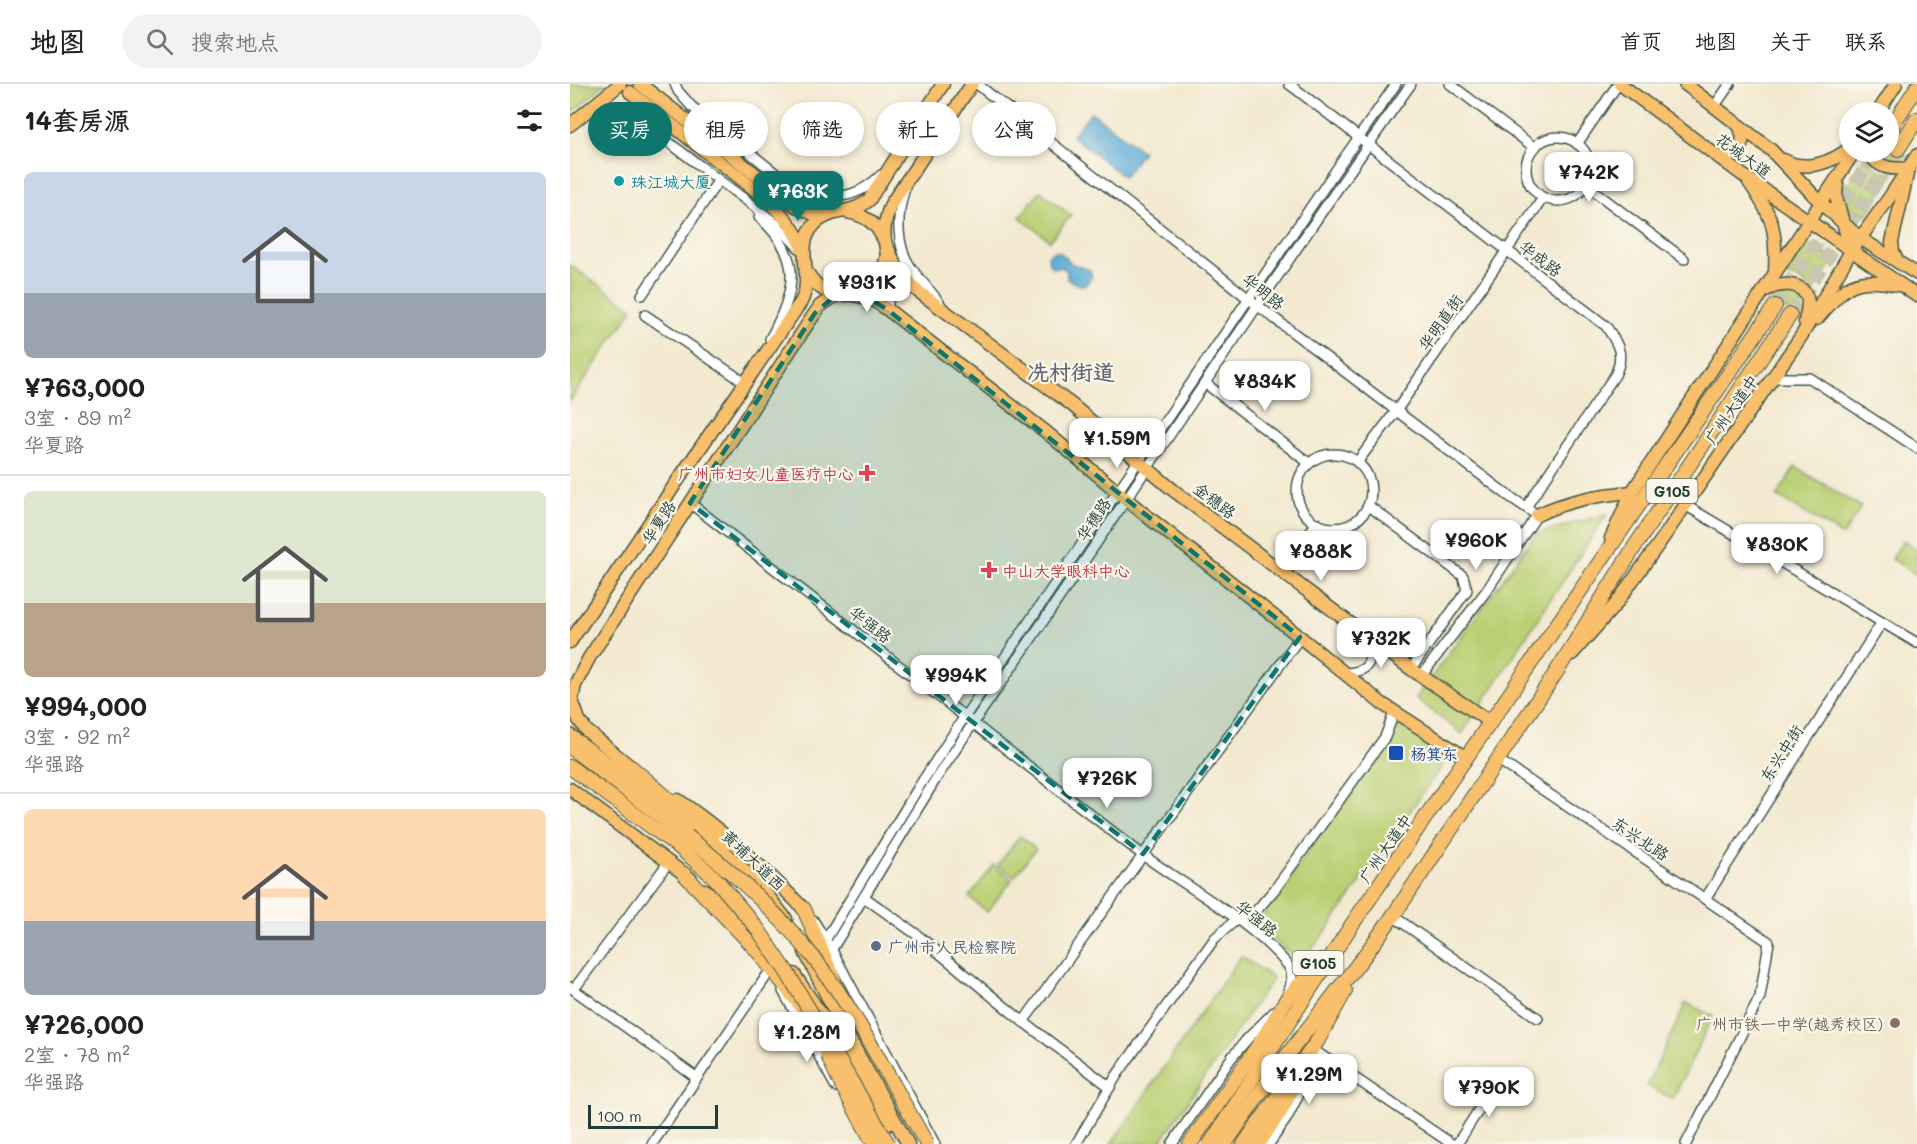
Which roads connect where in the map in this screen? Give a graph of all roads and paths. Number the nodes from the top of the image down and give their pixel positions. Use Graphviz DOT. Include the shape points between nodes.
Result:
graph roads {
  1 [pos="620,84"];
  2 [pos="675,84"];
  3 [pos="943,84"];
  4 [pos="972,84"];
  5 [pos="977,84"];
  6 [pos="1289,84"];
  7 [pos="1396,84"];
  8 [pos="1411,84"];
  9 [pos="1450,84"];
  10 [pos="1619,84"];
  11 [pos="1685,84"];
  12 [pos="1730,84"];
  13 [pos="1896,84"];
  14 [pos="1917,87"];
  15 [pos="635,88"];
  16 [pos="1884,102"];
  17 [pos="1714,107"];
  18 [pos="1899,115"];
  19 [pos="1917,119"];
  20 [pos="574,121"];
  21 [pos="1740,127"];
  22 [pos="1358,138"];
  23 [pos="1577,144"];
  24 [pos="1367,145"];
  25 [pos="1899,147"];
  26 [pos="1535,148"];
  27 [pos="1771,150"];
  28 [pos="1839,156"];
  29 [pos="1917,156"];
  30 [pos="1720,158"];
  31 [pos="1848,162"];
  32 [pos="1877,162"];
  33 [pos="891,165"];
  34 [pos="1909,168"];
  35 [pos="708,172"];
  36 [pos="777,174"];
  37 [pos="909,176"];
  38 [pos="1744,176"];
  39 [pos="1837,179"];
  40 [pos="718,181"];
  41 [pos="1586,185"];
  42 [pos="1543,198"];
  43 [pos="1821,203"];
  44 [pos="847,212"];
  45 [pos="828,215"];
  46 [pos="1860,238"];
  47 [pos="885,240"];
  48 [pos="1507,251"];
  49 [pos="1851,251"];
  50 [pos="803,253"];
  51 [pos="1684,259"];
  52 [pos="1898,262"];
  53 [pos="1840,269"];
  54 [pos="807,272"];
  55 [pos="1775,272"];
  56 [pos="1917,274"];
  57 [pos="1904,286"];
  58 [pos="919,292"];
  59 [pos="1762,292"];
  60 [pos="642,295"];
  61 [pos="836,295"];
  62 [pos="853,295"];
  63 [pos="1917,296"];
  64 [pos="1249,299"];
  65 [pos="1258,306"];
  66 [pos="1775,306"];
  67 [pos="888,310"];
  68 [pos="945,311"];
  69 [pos="645,315"];
  70 [pos="1791,315"];
  71 [pos="791,318"];
  72 [pos="805,328"];
  73 [pos="1802,335"];
  74 [pos="753,370"];
  75 [pos="1773,378"];
  76 [pos="744,382"];
  77 [pos="1205,383"];
  78 [pos="1396,411"];
  79 [pos="1917,448"];
  80 [pos="1358,461"];
  81 [pos="1309,463"];
  82 [pos="1142,465"];
  83 [pos="1632,492"];
  84 [pos="1121,495"];
  85 [pos="690,503"];
  86 [pos="1685,505"];
  87 [pos="1369,506"];
  88 [pos="1526,507"];
  89 [pos="1537,515"];
  90 [pos="1317,524"];
  91 [pos="1280,570"];
  92 [pos="1593,574"];
  93 [pos="1882,622"];
  94 [pos="1365,634"];
  95 [pos="1300,637"];
  96 [pos="570,642"];
  97 [pos="1917,643"];
  98 [pos="570,667"];
  99 [pos="583,667"];
  100 [pos="1557,670"];
  101 [pos="1416,672"];
  102 [pos="1345,673"];
  103 [pos="1394,713"];
  104 [pos="970,719"];
  105 [pos="570,721"];
  106 [pos="1490,722"];
  107 [pos="570,735"];
  108 [pos="570,747"];
  109 [pos="1465,757"];
  110 [pos="1497,759"];
  111 [pos="570,767"];
  112 [pos="631,767"];
  113 [pos="570,789"];
  114 [pos="570,796"];
  115 [pos="593,806"];
  116 [pos="683,842"];
  117 [pos="722,849"];
  118 [pos="1143,855"];
  119 [pos="668,863"];
  120 [pos="684,874"];
  121 [pos="864,897"];
  122 [pos="1705,899"];
  123 [pos="804,909"];
  124 [pos="1393,916"];
  125 [pos="1237,920"];
  126 [pos="1351,926"];
  127 [pos="826,939"];
  128 [pos="832,949"];
  129 [pos="1365,955"];
  130 [pos="772,968"];
  131 [pos="572,988"];
  132 [pos="1286,1000"];
  133 [pos="1538,1018"];
  134 [pos="813,1019"];
  135 [pos="1023,1022"];
  136 [pos="1312,1049"];
  137 [pos="697,1078"];
  138 [pos="1499,1078"];
  139 [pos="1110,1087"];
  140 [pos="890,1122"];
  141 [pos="652,1144"];
  142 [pos="868,1144"];
  143 [pos="874,1144"];
  144 [pos="881,1144"];
  145 [pos="888,1144"];
  146 [pos="898,1144"];
  147 [pos="908,1144"];
  148 [pos="920,1144"];
  149 [pos="927,1144"];
  150 [pos="935,1144"];
  151 [pos="1076,1144"];
  152 [pos="1172,1144"];
  153 [pos="1190,1144"];
  154 [pos="1210,1144"];
  155 [pos="1225,1144"];
  156 [pos="1244,1144"];
  157 [pos="1258,1144"];
  158 [pos="1269,1144"];
  159 [pos="1452,1144"];
  160 [pos="1457,1144"];
  161 [pos="1686,1144"];
  1 -- 20 [label="main road"];
  2 -- 36 [label="street" via="691,106"];
  3 -- 33 [label="main road"];
  4 -- 37 [label="main road"];
  5 -- 64 [label="street, 华明路"];
  6 -- 22 [label="street, 华成路"];
  7 -- 22 [label="street, 华穗路"];
  8 -- 24 [label="street, 华穗路"];
  9 -- 26 [label="street"];
  10 -- 23 [label="street"];
  10 -- 30 [label="main road, 花城大道"];
  11 -- 17 [label="main road, 花城大道"];
  12 -- 17 [label="street"];
  13 -- 16 [label="main road"];
  14 -- 18 [label="highway"];
  15 -- 45 [label="main road" via="789,202 811,213"];
  15 -- 50 [label="main road, 华夏路" via="771,204 792,227"];
  17 -- 21 [label="main road, 花城大道"];
  19 -- 25 [label="highway"];
  20 -- 35 [label="street" via="604,107 624,110"];
  21 -- 27 [label="main road, 花城大道"];
  21 -- 30 [label="main road" via="1740,150"];
  22 -- 24 [label="street, 华成路"];
  22 -- 64 [label="street, 华穗路"];
  23 -- 26 [label="street" via="1556,137"];
  23 -- 41 [label="street" via="1589,159 1591,169"];
  24 -- 48 [label="street, 华成路"];
  24 -- 65 [label="street, 华穗路"];
  26 -- 42 [label="street" via="1530,153 1527,174 1530,184"];
  27 -- 28 [label="main road" via="1793,164 1828,162"];
  27 -- 43 [label="main road, 花城大道"];
  29 -- 34 [label="main road, 广州大道中"];
  30 -- 38 [label="main road, 花城大道"];
  31 -- 39 [label="main road, 广州大道中"];
  32 -- 34 [label="main road" via="1889,168"];
  33 -- 36 [label="street" via="860,191 837,197 819,195"];
  33 -- 44 [label="main road" via="868,200"];
  34 -- 46 [label="main road, 广州大道中"];
  34 -- 52 [label="main road" via="1892,242"];
  35 -- 40 [label="street"];
  35 -- 50 [label="street" via="776,224"];
  36 -- 45 [label="street"];
  37 -- 47 [label="main road" via="886,215"];
  37 -- 68 [label="street" via="900,205 898,232 908,263"];
  38 -- 49 [label="main road, 花城大道"];
  38 -- 55 [label="main road" via="1767,211 1774,230"];
  39 -- 43 [label="main road, 广州大道中"];
  39 -- 49 [label="main road" via="1836,197"];
  40 -- 60 [label="street"];
  40 -- 74 [label="street" via="774,232 790,264 790,288 784,311"];
  41 -- 42 [label="street" via="1566,200"];
  41 -- 51 [label="street"];
  42 -- 48 [label="street, 华明直街"];
  43 -- 46 [label="main road"];
  43 -- 53 [label="main road" via="1841,249"];
  43 -- 55 [label="main road, 广州大道中"];
  44 -- 45 [label="main road"];
  44 -- 47 [label="main road" via="872,221"];
  45 -- 50 [label="main road" via="813,225"];
  46 -- 49 [label="main road, 广州大道中"];
  46 -- 52 [label="main road"];
  47 -- 58 [label="main road, 金穗路" via="902,275"];
  47 -- 62 [label="main road" via="886,259 881,273 873,284"];
  48 -- 78 [label="street, 华明直街"];
  48 -- 88 [label="street, 华成路" via="1606,326 1620,352 1615,375"];
  49 -- 53 [label="main road, 广州大道中"];
  49 -- 57 [label="main road, 花城大道"];
  50 -- 54 [label="main road, 华夏路"];
  52 -- 56 [label="main road"];
  53 -- 73 [label="main road, 广州大道中"];
  54 -- 61 [label="main road" via="818,286"];
  54 -- 71 [label="main road, 华夏路" via="804,296"];
  55 -- 59 [label="main road, 广州大道中"];
  57 -- 63 [label="main road, 花城大道"];
  57 -- 73 [label="main road" via="1872,281 1851,284"];
  58 -- 67 [label="street" via="895,290 888,300"];
  58 -- 68 [label="main road, 金穗路"];
  59 -- 73 [label="main road" via="1786,283 1804,292 1808,304"];
  59 -- 83 [label="main road, 广州大道中"];
  61 -- 62 [label="main road"];
  61 -- 72 [label="main road, 华夏路" via="820,306"];
  62 -- 67 [label="main road" via="872,299"];
  64 -- 65 [label="street, 华明路"];
  64 -- 82 [label="street, 华穗路"];
  65 -- 77 [label="street, 华穗路"];
  65 -- 78 [label="street, 华明路"];
  66 -- 92 [label="highway, 广州大道中 / G105"];
  67 -- 84 [label="main road"];
  68 -- 82 [label="main road, 金穗路" via="1072,405"];
  69 -- 76 [label="street"];
  70 -- 100 [label="highway, 广州大道中 / G105" via="1635,546"];
  71 -- 72 [label="main road"];
  71 -- 74 [label="main road, 华夏路"];
  72 -- 85 [label="main road, 华夏路"];
  73 -- 75 [label="main road, 广州大道中"];
  74 -- 76 [label="main road, 华夏路"];
  75 -- 79 [label="street" via="1810,378"];
  75 -- 86 [label="main road, 广州大道中"];
  76 -- 96 [label="main road, 华夏路"];
  77 -- 81 [label="street"];
  77 -- 82 [label="street, 华穗路"];
  78 -- 80 [label="street, 华明直街"];
  78 -- 88 [label="street, 华明路"];
  80 -- 81 [label="street" via="1336,453 1324,454"];
  80 -- 87 [label="street" via="1371,483"];
  81 -- 90 [label="street" via="1299,478 1298,502"];
  82 -- 84 [label="street, 华穗路"];
  82 -- 91 [label="main road, 金穗路"];
  83 -- 89 [label="main road" via="1590,496"];
  83 -- 92 [label="main road, 广州大道中"];
  84 -- 95 [label="main road"];
  84 -- 104 [label="street, 华穗路"];
  85 -- 99 [label="main road, 华夏路"];
  85 -- 104 [label="street, 华强路"];
  86 -- 93 [label="street"];
  86 -- 100 [label="main road, 广州大道中" via="1616,604"];
  87 -- 90 [label="street" via="1350,525 1337,528"];
  87 -- 101 [label="street" via="1463,576 1467,585"];
  88 -- 89 [label="street, 华明路"];
  89 -- 101 [label="street" via="1487,590"];
  90 -- 91 [label="street"];
  91 -- 94 [label="main road, 金穗路"];
  92 -- 106 [label="highway, 广州大道中 / G105"];
  93 -- 97 [label="street"];
  93 -- 122 [label="street, 东兴中街"];
  94 -- 101 [label="main road, 金穗路"];
  94 -- 102 [label="street" via="1370,660 1362,671"];
  95 -- 102 [label="main road"];
  95 -- 118 [label="street"];
  98 -- 99 [label="main road"];
  99 -- 112 [label="main road, 华夏路" via="572,700 579,720"];
  100 -- 110 [label="highway, 广州大道中 / G105"];
  101 -- 106 [label="main road, 金穗路"];
  102 -- 103 [label="main road"];
  103 -- 109 [label="main road"];
  103 -- 125 [label="street" via="1385,737 1275,889 1256,911"];
  104 -- 118 [label="street, 华强路"];
  104 -- 121 [label="street, 华穗路"];
  104 -- 127 [label="street, 华穗路" via="920,785"];
  105 -- 112 [label="main road"];
  106 -- 109 [label="highway, 广州大道中 / G105"];
  107 -- 117 [label="main road, 黄埔大道西"];
  108 -- 116 [label="highway"];
  109 -- 126 [label="highway, 广州大道中 / G105"];
  110 -- 122 [label="street, 东兴北路"];
  110 -- 124 [label="highway, 广州大道中 / G105"];
  111 -- 116 [label="highway"];
  112 -- 117 [label="highway"];
  112 -- 123 [label="main road" via="739,845"];
  113 -- 115 [label="main road"];
  114 -- 115 [label="main road"];
  115 -- 119 [label="main road"];
  116 -- 134 [label="highway, bridge" via="746,914"];
  116 -- 149 [label="highway, bridge" via="732,872 812,956 855,1019"];
  117 -- 140 [label="main road, 黄埔大道西" via="784,916"];
  118 -- 125 [label="street, 华强路"];
  118 -- 135 [label="street"];
  119 -- 120 [label="main road"];
  119 -- 131 [label="street"];
  120 -- 130 [label="highway"];
  120 -- 140 [label="main road" via="745,920 787,964"];
  121 -- 128 [label="street, 华穗路"];
  121 -- 135 [label="street" via="929,944"];
  122 -- 161 [label="street, 东兴北路" via="1769,942 1760,997"];
  123 -- 127 [label="street"];
  123 -- 148 [label="highway" via="855,1025"];
  124 -- 129 [label="highway, 广州大道中 / G105"];
  124 -- 133 [label="street"];
  125 -- 132 [label="street, 华强路" via="1290,968 1293,977"];
  125 -- 139 [label="street" via="1215,938"];
  126 -- 132 [label="highway, G105"];
  126 -- 154 [label="highway, 广州大道中 / G105"];
  127 -- 128 [label="street"];
  128 -- 150 [label="street"];
  129 -- 136 [label="highway"];
  129 -- 155 [label="highway, 广州大道中 / G105" via="1282,1061"];
  130 -- 137 [label="street"];
  130 -- 142 [label="street"];
  130 -- 144 [label="highway" via="815,1028"];
  131 -- 137 [label="street"];
  132 -- 152 [label="street" via="1232,1057"];
  132 -- 153 [label="highway, G105"];
  134 -- 143 [label="highway, bridge" via="840,1082"];
  134 -- 145 [label="highway, bridge"];
  135 -- 139 [label="street"];
  136 -- 156 [label="highway"];
  136 -- 157 [label="highway" via="1281,1110"];
  136 -- 158 [label="street" via="1299,1094"];
  136 -- 159 [label="street"];
  137 -- 141 [label="street"];
  138 -- 160 [label="street"];
  139 -- 151 [label="street"];
  140 -- 146 [label="main road"];
  140 -- 147 [label="main road"];
}
